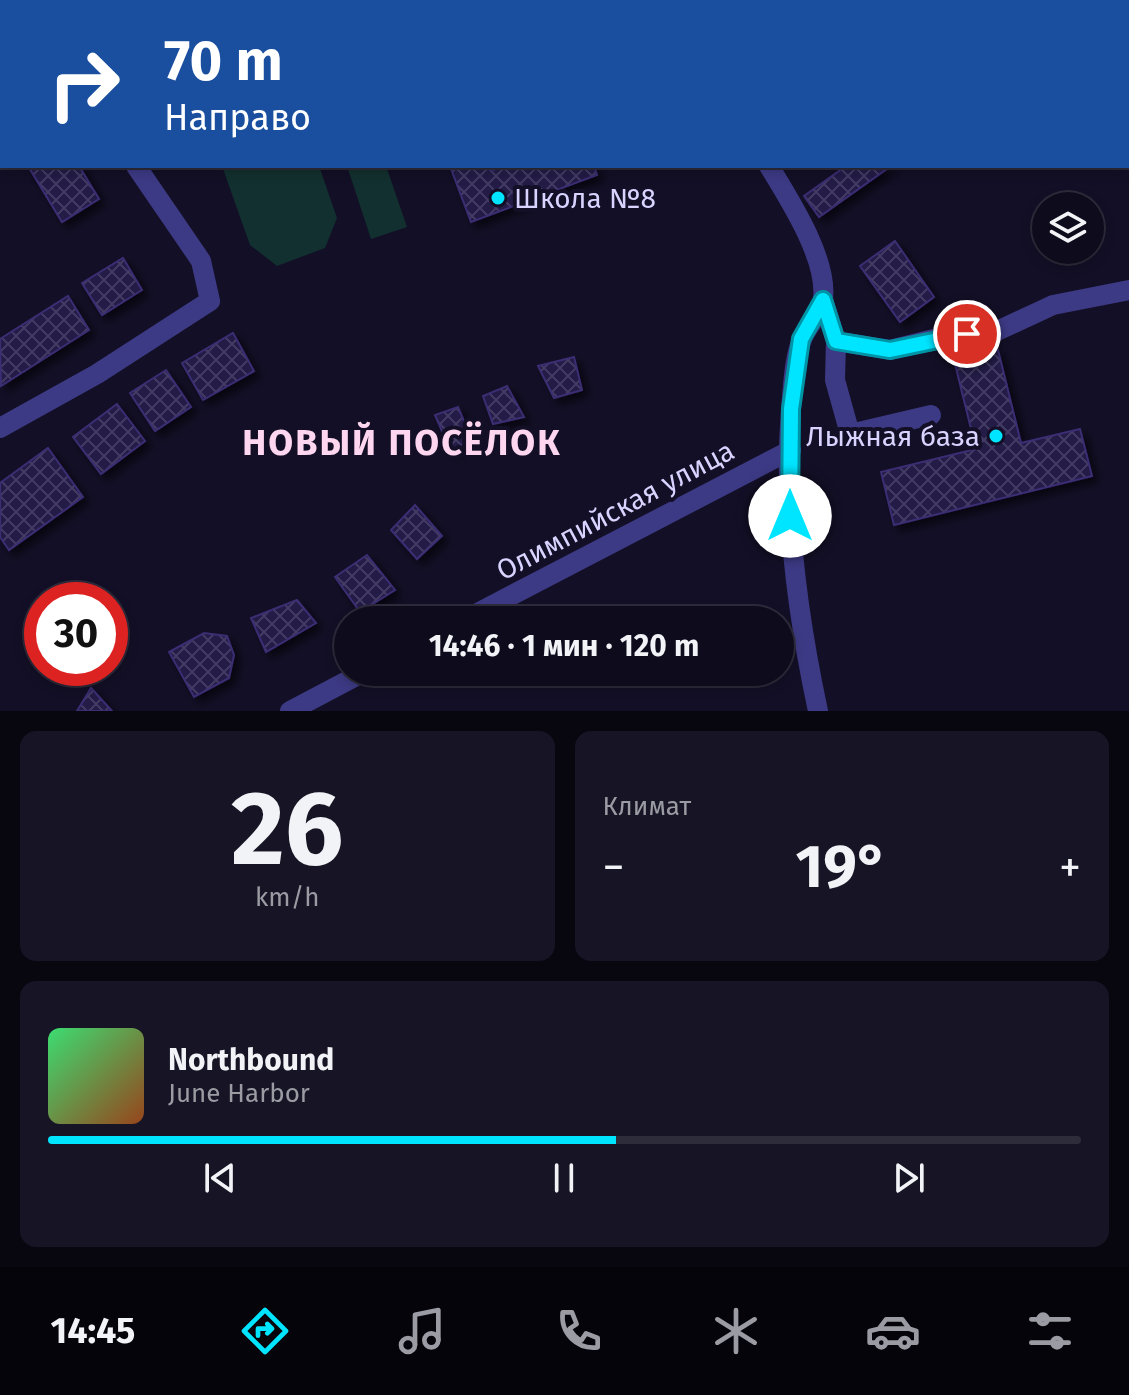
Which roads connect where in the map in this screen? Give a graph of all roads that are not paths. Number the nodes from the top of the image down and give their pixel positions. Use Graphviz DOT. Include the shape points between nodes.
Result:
graph roads {
  1 [pos="137,168"];
  2 [pos="770,168"];
  3 [pos="1129,290"];
  4 [pos="823,300"];
  5 [pos="836,341"];
  6 [pos="931,415"];
  7 [pos="0,428"];
  8 [pos="791,450"];
  9 [pos="491,606"];
  10 [pos="337,686"];
  11 [pos="290,711"];
  12 [pos="818,711"];
  1 -- 7 [label="street" via="201,261 210,301"];
  2 -- 4 [label="street" via="815,253"];
  3 -- 5 [label="street" via="1053,305 997,331 890,350"];
  4 -- 5 [label="street"];
  4 -- 8 [label="street" via="801,339"];
  5 -- 6 [label="street" via="835,380 850,434"];
  8 -- 9 [label="street, Олимпийская улица"];
  8 -- 12 [label="street" via="790,516 805,652"];
  10 -- 11 [label="street"];
}
